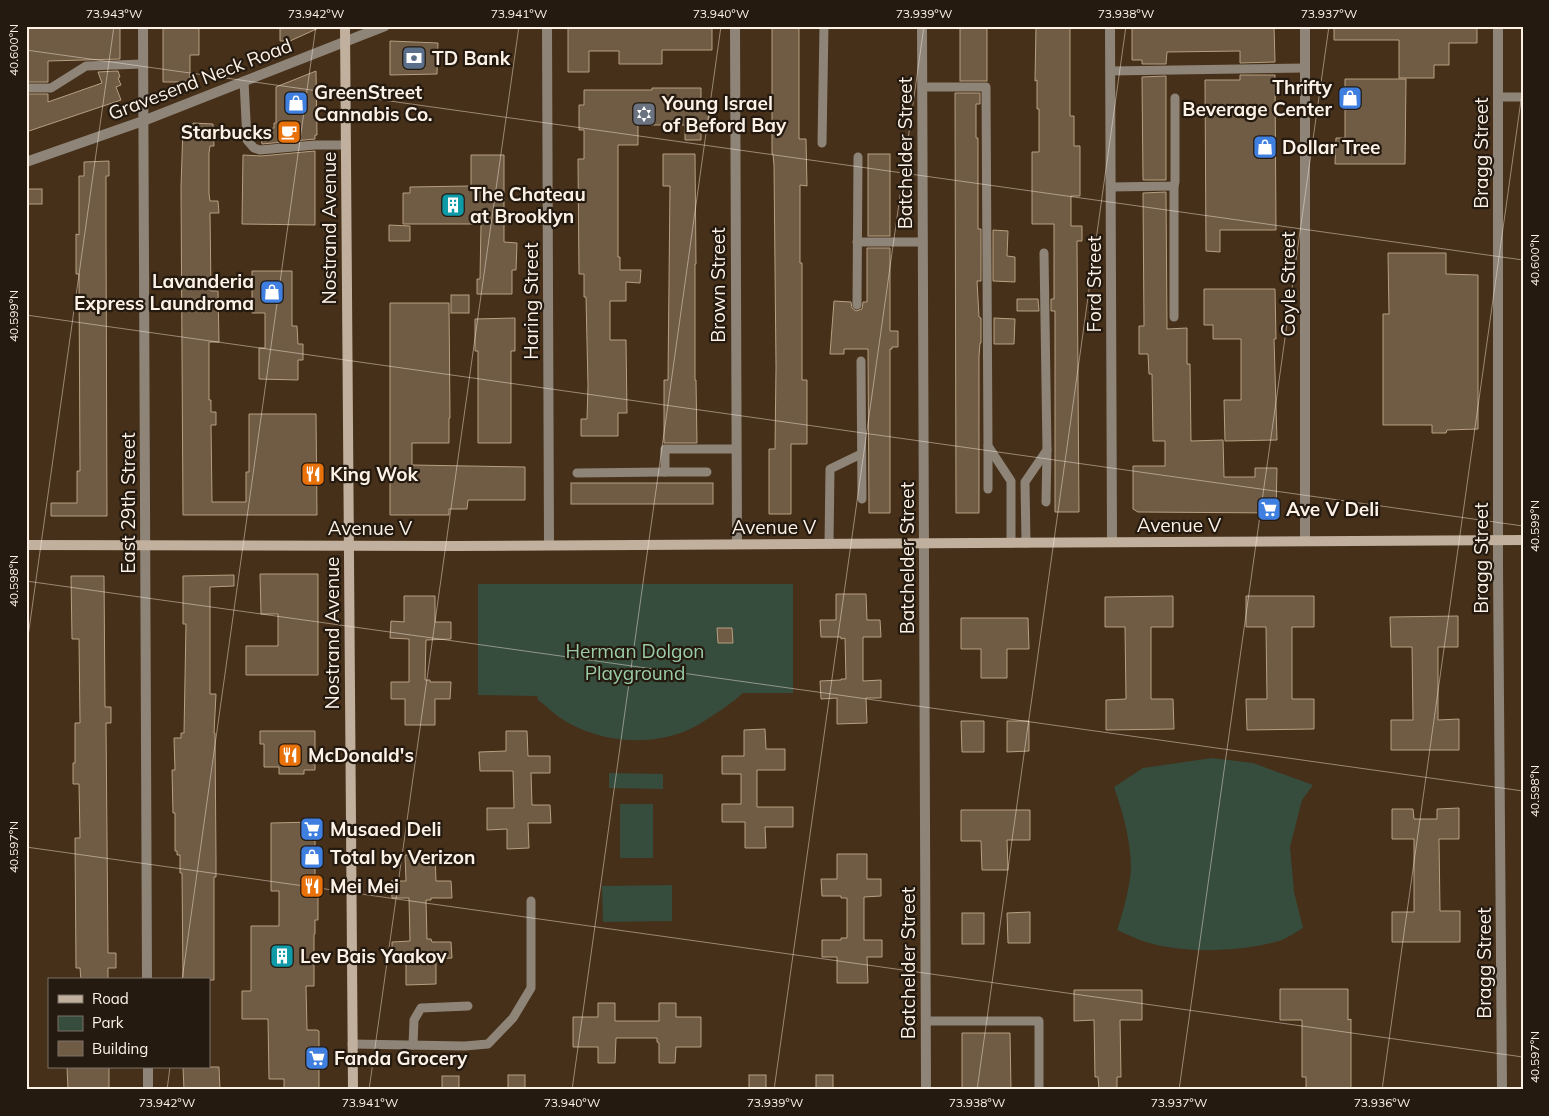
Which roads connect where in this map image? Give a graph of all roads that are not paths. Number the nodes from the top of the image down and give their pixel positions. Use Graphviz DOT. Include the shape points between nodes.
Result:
graph roads {
  1 [pos="143,26"];
  2 [pos="346,26"];
  3 [pos="385,26"];
  4 [pos="548,26"];
  5 [pos="735,26"];
  6 [pos="824,26"];
  7 [pos="922,26"];
  8 [pos="1110,26"];
  9 [pos="1305,26"];
  10 [pos="1498,26"];
  11 [pos="346,42"];
  12 [pos="143,64"];
  13 [pos="1305,68"];
  14 [pos="1110,71"];
  15 [pos="244,82"];
  16 [pos="922,87"];
  17 [pos="26,88"];
  18 [pos="1498,96"];
  19 [pos="1523,97"];
  20 [pos="1175,98"];
  21 [pos="144,121"];
  22 [pos="822,143"];
  23 [pos="346,145"];
  24 [pos="858,157"];
  25 [pos="26,162"];
  26 [pos="1174,186"];
  27 [pos="1111,187"];
  28 [pos="857,242"];
  29 [pos="923,242"];
  30 [pos="1044,254"];
  31 [pos="857,305"];
  32 [pos="1174,317"];
  33 [pos="861,361"];
  34 [pos="988,446"];
  35 [pos="736,449"];
  36 [pos="1046,450"];
  37 [pos="861,454"];
  38 [pos="665,472"];
  39 [pos="707,472"];
  40 [pos="577,473"];
  41 [pos="988,489"];
  42 [pos="862,499"];
  43 [pos="1046,502"];
  44 [pos="1498,540"];
  45 [pos="1523,540"];
  46 [pos="1305,541"];
  47 [pos="1112,542"];
  48 [pos="1012,543"];
  49 [pos="1026,543"];
  50 [pos="146,544"];
  51 [pos="737,544"];
  52 [pos="829,544"];
  53 [pos="924,544"];
  54 [pos="26,545"];
  55 [pos="549,545"];
  56 [pos="349,546"];
  57 [pos="531,901"];
  58 [pos="147,978"];
  59 [pos="468,1006"];
  60 [pos="926,1021"];
  61 [pos="352,1044"];
  62 [pos="413,1045"];
  63 [pos="148,1068"];
  64 [pos="148,1090"];
  65 [pos="353,1090"];
  66 [pos="926,1090"];
  67 [pos="1039,1090"];
  68 [pos="1502,1090"];
  1 -- 12 [label="street, East 29th Street"];
  2 -- 11 [label="main road, Nostrand Avenue"];
  3 -- 11 [label="street, Gravesend Neck Road"];
  4 -- 55 [label="street, Haring Street"];
  5 -- 35 [label="street, Brown Street"];
  6 -- 22 [label="lane"];
  7 -- 16 [label="street, Batchelder Street"];
  8 -- 14 [label="street, Ford Street"];
  9 -- 13 [label="street, Coyle Street"];
  10 -- 18 [label="street, Bragg Street"];
  11 -- 15 [label="street, Gravesend Neck Road"];
  11 -- 23 [label="main road, Nostrand Avenue"];
  12 -- 17 [label="lane" via="86,66 51,88"];
  12 -- 21 [label="street, East 29th Street"];
  13 -- 14 [label="lane"];
  13 -- 46 [label="street, Coyle Street"];
  14 -- 27 [label="street, Ford Street"];
  15 -- 21 [label="street, Gravesend Neck Road"];
  15 -- 23 [label="lane" via="247,140 254,148"];
  16 -- 29 [label="street, Batchelder Street"];
  16 -- 34 [label="lane" via="986,88"];
  18 -- 19 [label="lane"];
  18 -- 44 [label="street, Bragg Street"];
  20 -- 26 [label="lane"];
  21 -- 25 [label="street, Gravesend Neck Road"];
  21 -- 50 [label="street, East 29th Street"];
  23 -- 56 [label="main road, Nostrand Avenue"];
  24 -- 28 [label="lane"];
  26 -- 27 [label="lane"];
  26 -- 32 [label="lane"];
  27 -- 47 [label="street, Ford Street"];
  28 -- 29 [label="lane"];
  28 -- 31 [label="lane"];
  29 -- 53 [label="street, Batchelder Street"];
  30 -- 36 [label="lane"];
  33 -- 37 [label="lane"];
  34 -- 41 [label="lane"];
  34 -- 48 [label="lane" via="1011,481"];
  35 -- 38 [label="lane" via="665,449"];
  35 -- 51 [label="street, Brown Street"];
  36 -- 43 [label="lane"];
  36 -- 49 [label="lane" via="1025,482"];
  37 -- 42 [label="lane"];
  37 -- 52 [label="lane" via="830,469"];
  38 -- 39 [label="lane"];
  38 -- 40 [label="lane"];
  44 -- 45 [label="main road, Avenue V"];
  44 -- 46 [label="main road, Avenue V"];
  44 -- 68 [label="street, Bragg Street"];
  46 -- 47 [label="main road, Avenue V"];
  47 -- 49 [label="main road, Avenue V"];
  48 -- 49 [label="main road, Avenue V"];
  48 -- 53 [label="main road, Avenue V"];
  50 -- 54 [label="main road, Avenue V"];
  50 -- 56 [label="main road, Avenue V"];
  50 -- 58 [label="street, East 29th Street"];
  51 -- 52 [label="main road, Avenue V"];
  51 -- 55 [label="main road, Avenue V"];
  52 -- 53 [label="main road, Avenue V"];
  53 -- 60 [label="street, Batchelder Street"];
  55 -- 56 [label="main road, Avenue V"];
  56 -- 61 [label="main road, Nostrand Avenue"];
  57 -- 62 [label="lane" via="531,988 513,1018 488,1044"];
  59 -- 62 [label="lane" via="422,1008 414,1020"];
  60 -- 66 [label="street, Batchelder Street"];
  60 -- 67 [label="lane" via="1038,1021"];
  61 -- 62 [label="lane"];
  61 -- 65 [label="main road, Nostrand Avenue"];
  63 -- 64 [label="street"];
}
